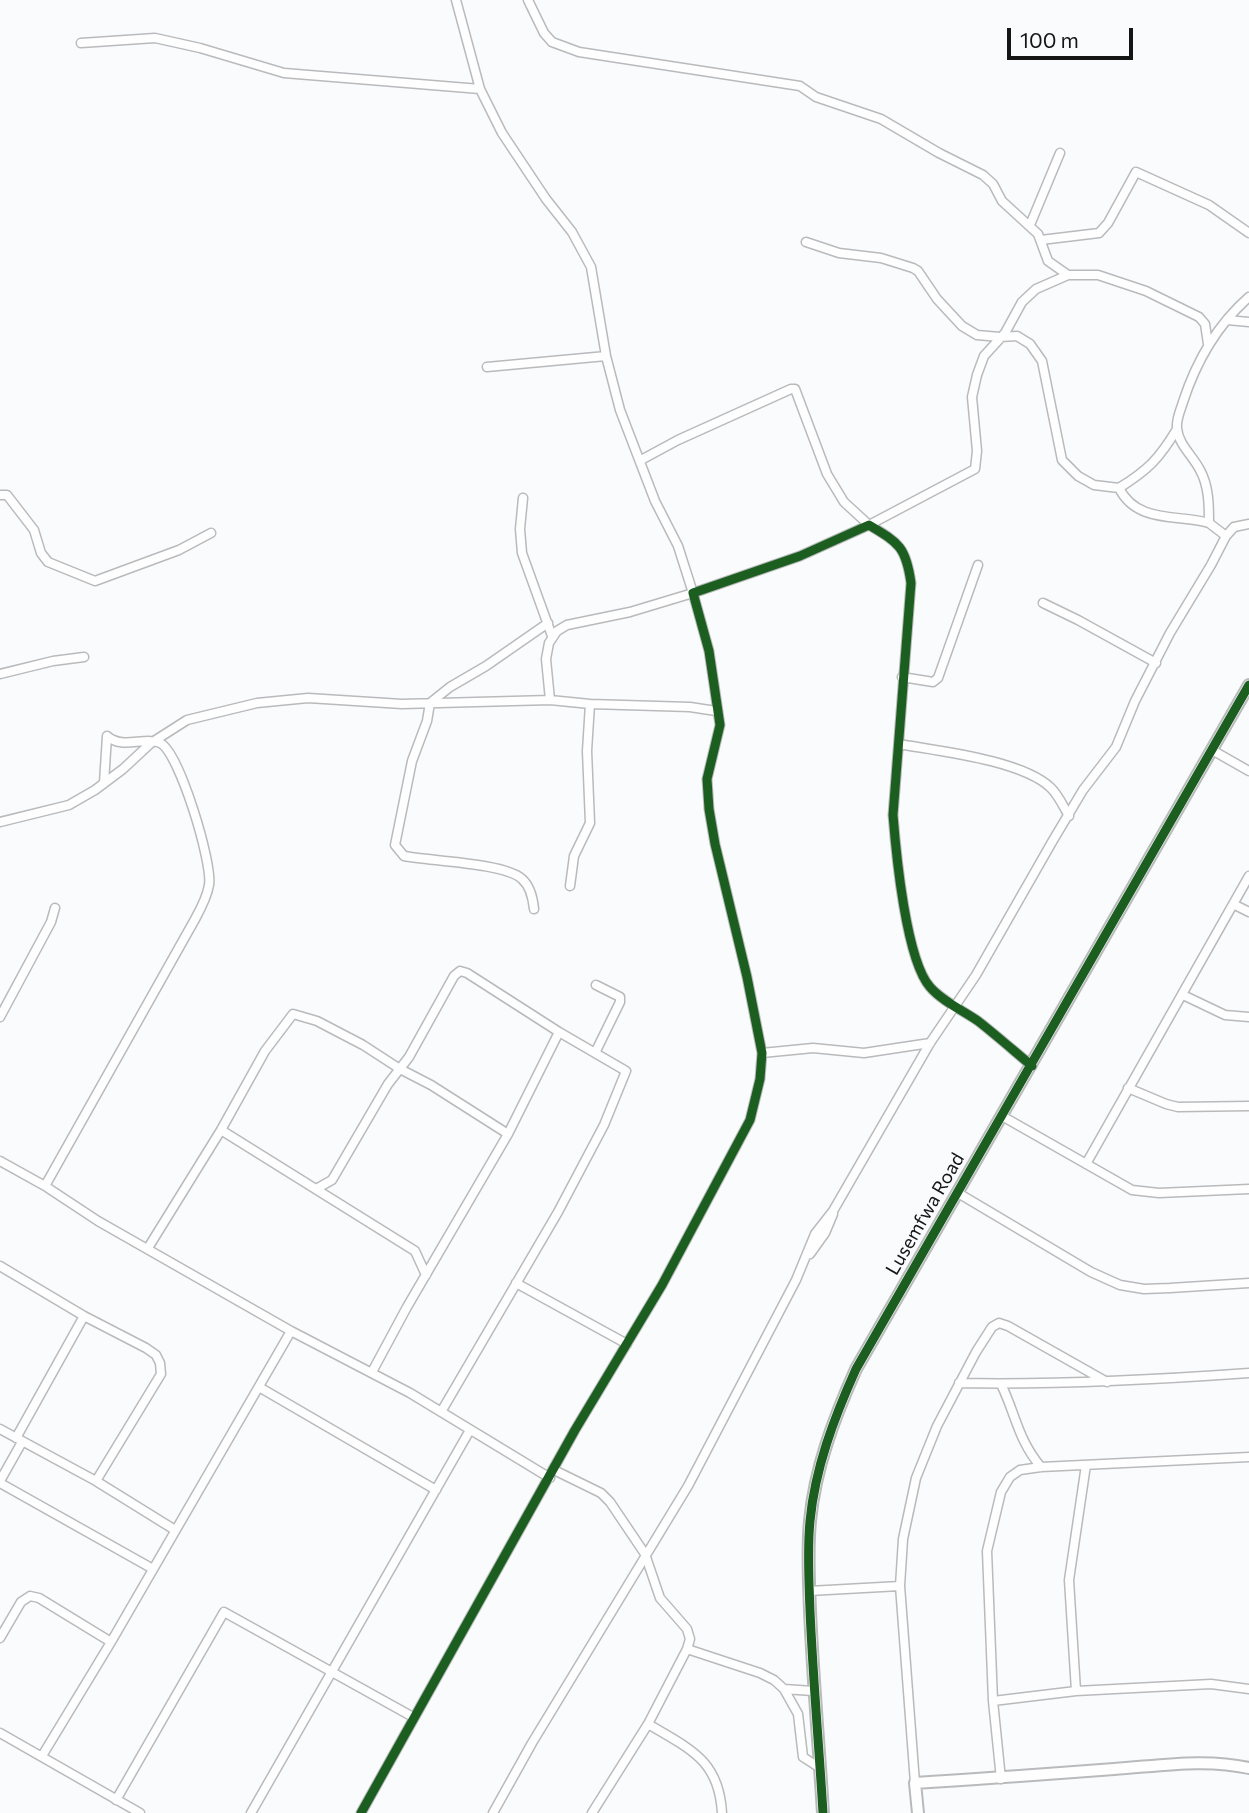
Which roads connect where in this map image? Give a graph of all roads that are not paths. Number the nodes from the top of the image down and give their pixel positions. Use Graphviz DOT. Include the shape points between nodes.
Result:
graph roads {
  1 [pos="456,0"];
  2 [pos="528,0"];
  3 [pos="81,43"];
  4 [pos="480,89"];
  5 [pos="1060,153"];
  6 [pos="1030,225"];
  7 [pos="1249,233"];
  8 [pos="1041,240"];
  9 [pos="806,242"];
  10 [pos="1068,275"];
  11 [pos="1249,297"];
  12 [pos="1227,320"];
  13 [pos="1249,323"];
  14 [pos="1000,337"];
  15 [pos="1208,344"];
  16 [pos="606,356"];
  17 [pos="487,367"];
  18 [pos="1177,429"];
  19 [pos="641,460"];
  20 [pos="1119,488"];
  21 [pos="0,495"];
  22 [pos="523,498"];
  23 [pos="1209,523"];
  24 [pos="1249,524"];
  25 [pos="869,525"];
  26 [pos="211,533"];
  27 [pos="1226,536"];
  28 [pos="978,565"];
  29 [pos="694,593"];
  30 [pos="1043,603"];
  31 [pos="548,623"];
  32 [pos="552,636"];
  33 [pos="83,657"];
  34 [pos="1156,663"];
  35 [pos="0,674"];
  36 [pos="902,677"];
  37 [pos="1249,685"];
  38 [pos="550,700"];
  39 [pos="430,703"];
  40 [pos="590,705"];
  41 [pos="716,711"];
  42 [pos="151,743"];
  43 [pos="899,744"];
  44 [pos="1212,750"];
  45 [pos="1249,771"];
  46 [pos="104,783"];
  47 [pos="1069,816"];
  48 [pos="0,822"];
  49 [pos="1249,876"];
  50 [pos="570,886"];
  51 [pos="1235,905"];
  52 [pos="54,908"];
  53 [pos="534,909"];
  54 [pos="1249,912"];
  55 [pos="596,985"];
  56 [pos="1183,995"];
  57 [pos="955,1005"];
  58 [pos="0,1017"];
  59 [pos="1249,1017"];
  60 [pos="559,1032"];
  61 [pos="930,1043"];
  62 [pos="595,1052"];
  63 [pos="762,1053"];
  64 [pos="1032,1066"];
  65 [pos="400,1069"];
  66 [pos="1129,1088"];
  67 [pos="1249,1106"];
  68 [pos="1002,1116"];
  69 [pos="221,1130"];
  70 [pos="508,1134"];
  71 [pos="0,1161"];
  72 [pos="1086,1164"];
  73 [pos="332,1180"];
  74 [pos="45,1186"];
  75 [pos="316,1189"];
  76 [pos="1249,1189"];
  77 [pos="958,1193"];
  78 [pos="333,1200"];
  79 [pos="148,1248"];
  80 [pos="1,1269"];
  81 [pos="426,1275"];
  82 [pos="516,1283"];
  83 [pos="1249,1283"];
  84 [pos="84,1316"];
  85 [pos="291,1331"];
  86 [pos="627,1344"];
  87 [pos="372,1372"];
  88 [pos="1249,1373"];
  89 [pos="1107,1382"];
  90 [pos="959,1383"];
  91 [pos="1001,1384"];
  92 [pos="259,1387"];
  93 [pos="441,1412"];
  94 [pos="0,1429"];
  95 [pos="470,1430"];
  96 [pos="19,1440"];
  97 [pos="1249,1457"];
  98 [pos="1086,1465"];
  99 [pos="1041,1467"];
  100 [pos="552,1474"];
  101 [pos="96,1481"];
  102 [pos="0,1482"];
  103 [pos="436,1490"];
  104 [pos="175,1530"];
  105 [pos="645,1554"];
  106 [pos="153,1569"];
  107 [pos="900,1586"];
  108 [pos="809,1591"];
  109 [pos="0,1638"];
  110 [pos="111,1642"];
  111 [pos="687,1648"];
  112 [pos="332,1672"];
  113 [pos="784,1689"];
  114 [pos="1249,1689"];
  115 [pos="813,1691"];
  116 [pos="1076,1691"];
  117 [pos="993,1701"];
  118 [pos="413,1717"];
  119 [pos="648,1724"];
  120 [pos="0,1733"];
  121 [pos="41,1756"];
  122 [pos="820,1768"];
  123 [pos="1249,1768"];
  124 [pos="1000,1779"];
  125 [pos="915,1783"];
  126 [pos="116,1800"];
  127 [pos="140,1813"];
  128 [pos="251,1813"];
  129 [pos="361,1813"];
  130 [pos="493,1813"];
  131 [pos="592,1813"];
  132 [pos="722,1813"];
  133 [pos="822,1813"];
  134 [pos="918,1813"];
  1 -- 4 [label="street"];
  2 -- 6 [label="street" via="552,42 579,52 800,86 816,97 881,119 983,174 1002,201"];
  3 -- 4 [label="street" via="155,38 284,73"];
  4 -- 16 [label="street" via="502,133 572,232 591,267"];
  5 -- 6 [label="street"];
  6 -- 8 [label="street"];
  7 -- 8 [label="street" via="1209,205 1136,172 1099,233"];
  8 -- 10 [label="street" via="1048,261"];
  9 -- 14 [label="street" via="914,268 962,326 977,335"];
  10 -- 14 [label="street" via="1027,296"];
  10 -- 15 [label="street" via="1115,279 1186,309 1205,324"];
  11 -- 12 [label="street"];
  12 -- 13 [label="street"];
  12 -- 15 [label="street"];
  14 -- 20 [label="street" via="1017,336 1042,360 1062,460 1078,477 1094,485"];
  14 -- 25 [label="street" via="984,356 972,397 975,469"];
  15 -- 18 [label="street"];
  16 -- 17 [label="street"];
  16 -- 19 [label="street" via="620,410"];
  18 -- 20 [label="street" via="1144,473"];
  18 -- 23 [label="street" via="1200,470"];
  19 -- 25 [label="street" via="795,389 827,474 844,502"];
  19 -- 29 [label="street"];
  20 -- 23 [label="street" via="1143,512 1161,519 1192,518"];
  21 -- 26 [label="street" via="6,495 34,530 48,562 95,581"];
  22 -- 31 [label="street" via="522,553"];
  23 -- 27 [label="street"];
  24 -- 27 [label="street" via="1234,527"];
  25 -- 29 [label="street" via="800,556"];
  25 -- 36 [label="street" via="901,547 908,560 910,616"];
  27 -- 34 [label="street"];
  28 -- 36 [label="street" via="938,678 933,682"];
  29 -- 32 [label="street" via="567,625"];
  29 -- 41 [label="street" via="709,651"];
  30 -- 34 [label="street"];
  31 -- 32 [label="street"];
  31 -- 39 [label="street"];
  32 -- 38 [label="street" via="546,659"];
  33 -- 35 [label="street"];
  34 -- 47 [label="street" via="1116,747"];
  36 -- 43 [label="street"];
  37 -- 44 [label="street, Lusemfwa Road"];
  38 -- 39 [label="street"];
  38 -- 40 [label="street"];
  39 -- 42 [label="street" via="308,698 257,703 187,720"];
  39 -- 53 [label="street" via="412,761 395,845 404,856 521,877"];
  40 -- 41 [label="street"];
  40 -- 50 [label="street" via="590,823 574,856"];
  41 -- 63 [label="street" via="720,725 707,779 709,809"];
  42 -- 46 [label="street"];
  42 -- 46 [label="street" via="123,743 107,736"];
  42 -- 74 [label="street" via="167,749 176,765 197,821 209,885 194,921"];
  43 -- 47 [label="street" via="971,756 1030,776 1051,789"];
  43 -- 57 [label="street" via="893,815 914,955 931,988"];
  44 -- 45 [label="street"];
  44 -- 64 [label="street, Lusemfwa Road"];
  46 -- 48 [label="street" via="69,805"];
  47 -- 57 [label="street"];
  49 -- 51 [label="street"];
  51 -- 54 [label="street"];
  51 -- 56 [label="street"];
  52 -- 58 [label="street" via="51,922"];
  55 -- 62 [label="street" via="620,997 620,1002"];
  56 -- 59 [label="street" via="1225,1015"];
  56 -- 66 [label="street"];
  57 -- 61 [label="street"];
  57 -- 64 [label="street"];
  60 -- 62 [label="street"];
  60 -- 65 [label="street" via="460,971"];
  60 -- 70 [label="street"];
  61 -- 63 [label="street" via="864,1053 813,1048"];
  61 -- 105 [label="street" via="833,1211 815,1234 688,1486"];
  62 -- 82 [label="street" via="626,1074 604,1125"];
  63 -- 86 [label="street" via="750,1120"];
  64 -- 68 [label="street, Lusemfwa Road"];
  65 -- 69 [label="street" via="317,1021 293,1014 265,1051"];
  65 -- 70 [label="street"];
  65 -- 73 [label="street"];
  66 -- 67 [label="street" via="1178,1107"];
  66 -- 72 [label="street"];
  68 -- 72 [label="street"];
  68 -- 77 [label="street, Lusemfwa Road"];
  69 -- 75 [label="street"];
  69 -- 79 [label="street"];
  70 -- 81 [label="street"];
  71 -- 74 [label="street"];
  72 -- 76 [label="street" via="1120,1185 1143,1192"];
  73 -- 75 [label="street"];
  73 -- 78 [label="street"];
  74 -- 79 [label="street"];
  75 -- 78 [label="street"];
  77 -- 83 [label="street" via="1120,1285 1144,1289"];
  77 -- 108 [label="street, Lusemfwa Road" via="856,1369 834,1418 810,1520"];
  78 -- 81 [label="street" via="415,1251"];
  79 -- 85 [label="street"];
  80 -- 84 [label="street"];
  81 -- 87 [label="street"];
  82 -- 86 [label="street"];
  82 -- 93 [label="street"];
  84 -- 96 [label="street"];
  84 -- 101 [label="street" via="146,1348 160,1363 160,1374"];
  85 -- 87 [label="street"];
  85 -- 92 [label="street"];
  86 -- 100 [label="street"];
  87 -- 93 [label="street"];
  88 -- 89 [label="street"];
  89 -- 90 [label="street" via="999,1323 992,1327"];
  89 -- 91 [label="street"];
  90 -- 91 [label="street"];
  90 -- 107 [label="street" via="916,1478 903,1539"];
  91 -- 99 [label="street" via="1024,1444"];
  92 -- 103 [label="street"];
  92 -- 104 [label="street"];
  93 -- 95 [label="street"];
  94 -- 96 [label="street"];
  95 -- 100 [label="street"];
  95 -- 103 [label="street"];
  96 -- 101 [label="street"];
  96 -- 102 [label="street"];
  97 -- 98 [label="street"];
  98 -- 99 [label="street"];
  98 -- 116 [label="street" via="1069,1580"];
  99 -- 117 [label="street" via="1020,1470 1010,1477 992,1522 987,1551"];
  100 -- 105 [label="street" via="601,1493"];
  100 -- 118 [label="street"];
  101 -- 104 [label="street"];
  102 -- 106 [label="street"];
  103 -- 112 [label="street"];
  104 -- 106 [label="street"];
  105 -- 111 [label="street" via="660,1598 687,1629"];
  105 -- 130 [label="street"];
  106 -- 110 [label="street"];
  107 -- 108 [label="street"];
  107 -- 125 [label="street"];
  108 -- 115 [label="street, Lusemfwa Road"];
  109 -- 110 [label="street" via="21,1602 30,1596"];
  110 -- 121 [label="street"];
  111 -- 113 [label="street" via="760,1672"];
  111 -- 119 [label="street"];
  112 -- 118 [label="street"];
  112 -- 126 [label="street" via="224,1612"];
  112 -- 128 [label="street"];
  113 -- 115 [label="street"];
  113 -- 122 [label="street" via="798,1714 803,1757"];
  114 -- 116 [label="street" via="1211,1684"];
  115 -- 122 [label="street, Lusemfwa Road"];
  116 -- 117 [label="street"];
  117 -- 124 [label="street"];
  118 -- 129 [label="street"];
  119 -- 131 [label="street"];
  119 -- 132 [label="street" via="692,1752 713,1773"];
  120 -- 121 [label="street"];
  121 -- 126 [label="street"];
  122 -- 133 [label="street, Lusemfwa Road"];
  123 -- 124 [label="street" via="1182,1764"];
  124 -- 125 [label="street"];
  125 -- 134 [label="street"];
  126 -- 127 [label="street"];
}
